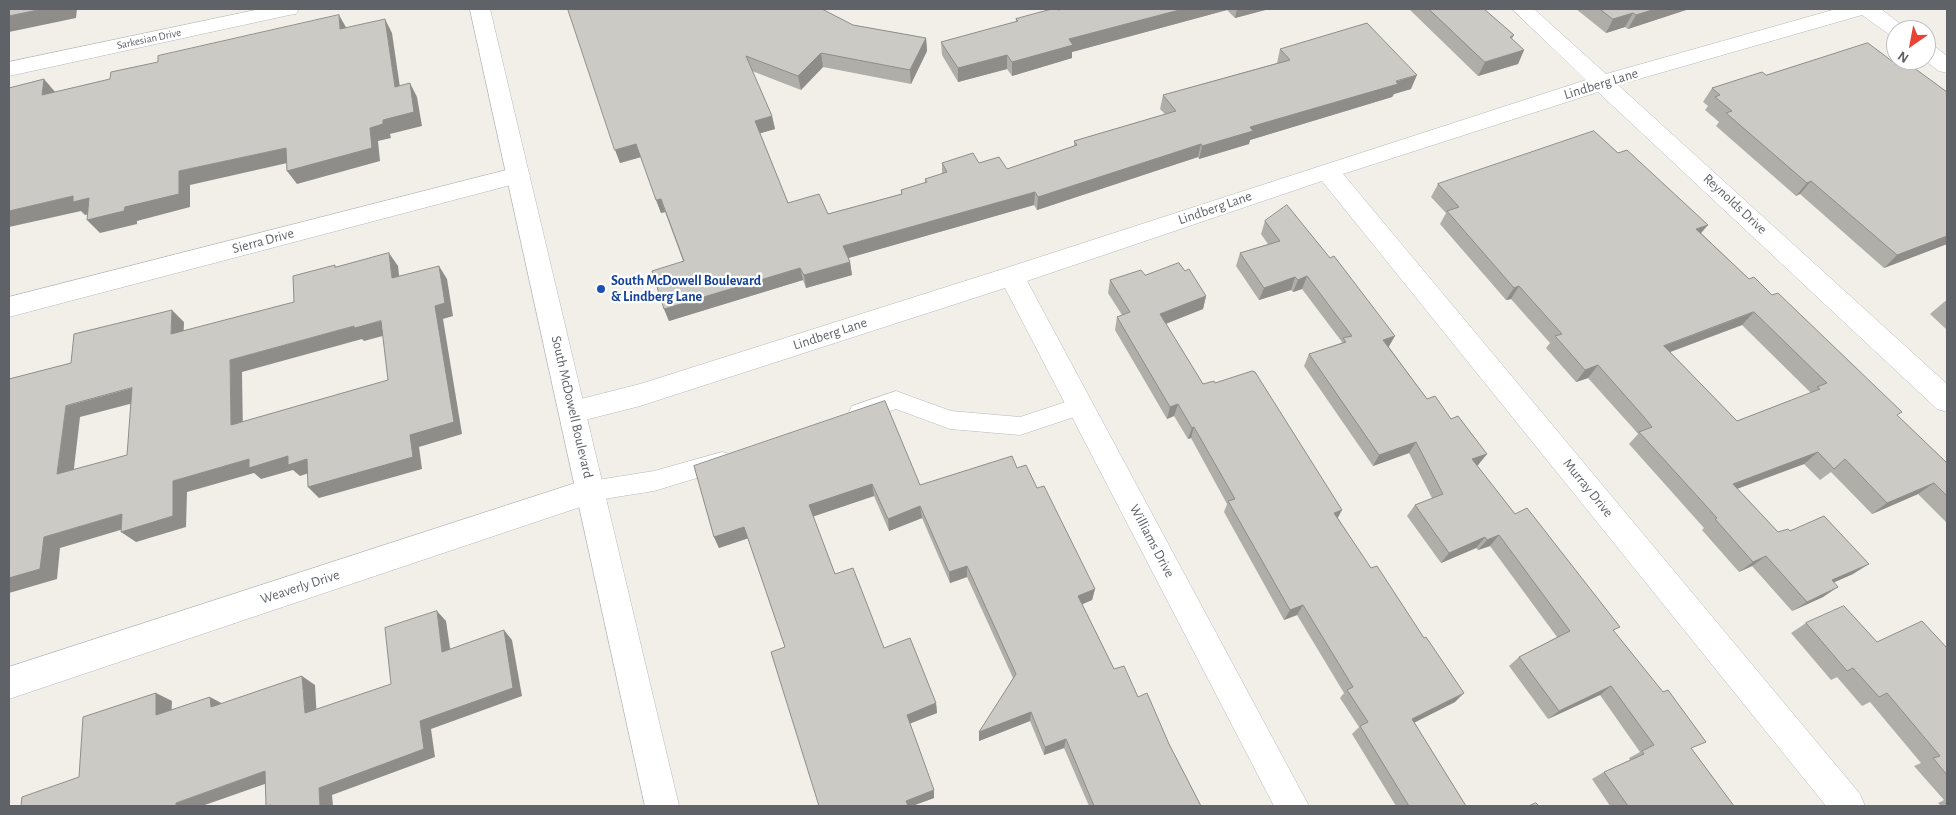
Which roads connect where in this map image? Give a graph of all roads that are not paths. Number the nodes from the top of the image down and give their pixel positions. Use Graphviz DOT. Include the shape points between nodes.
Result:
graph roads {
  1 [pos="289,9"];
  2 [pos="480,9"];
  3 [pos="1522,9"];
  4 [pos="1859,9"];
  5 [pos="1868,9"];
  6 [pos="1886,22"];
  7 [pos="1936,58"];
  8 [pos="1947,66"];
  9 [pos="9,69"];
  10 [pos="1604,82"];
  11 [pos="1327,170"];
  12 [pos="518,175"];
  13 [pos="1012,276"];
  14 [pos="9,307"];
  15 [pos="1947,401"];
  16 [pos="1080,406"];
  17 [pos="573,412"];
  18 [pos="845,417"];
  19 [pos="738,456"];
  20 [pos="591,491"];
  21 [pos="9,684"];
  22 [pos="662,806"];
  23 [pos="1292,806"];
  24 [pos="1848,806"];
  1 -- 9 [label="street, Sarkesian Drive"];
  2 -- 12 [label="street, South McDowell Boulevard"];
  3 -- 10 [label="street, Reynolds Drive"];
  4 -- 10 [label="street, Lindberg Lane"];
  5 -- 6 [label="street"];
  7 -- 8 [label="street"];
  10 -- 11 [label="street, Lindberg Lane"];
  10 -- 15 [label="street, Reynolds Drive"];
  11 -- 13 [label="street, Lindberg Lane"];
  11 -- 24 [label="street, Murray Drive"];
  12 -- 14 [label="street, Sierra Drive"];
  12 -- 17 [label="street, South McDowell Boulevard"];
  13 -- 16 [label="street, Williams Drive"];
  13 -- 17 [label="street, Lindberg Lane" via="640,395"];
  16 -- 18 [label="lane" via="1020,426 950,420 896,400"];
  16 -- 23 [label="street, Williams Drive"];
  17 -- 20 [label="street, South McDowell Boulevard"];
  19 -- 20 [label="lane" via="654,481"];
  20 -- 21 [label="street, Weaverly Drive"];
  20 -- 22 [label="street, South McDowell Boulevard"];
}
